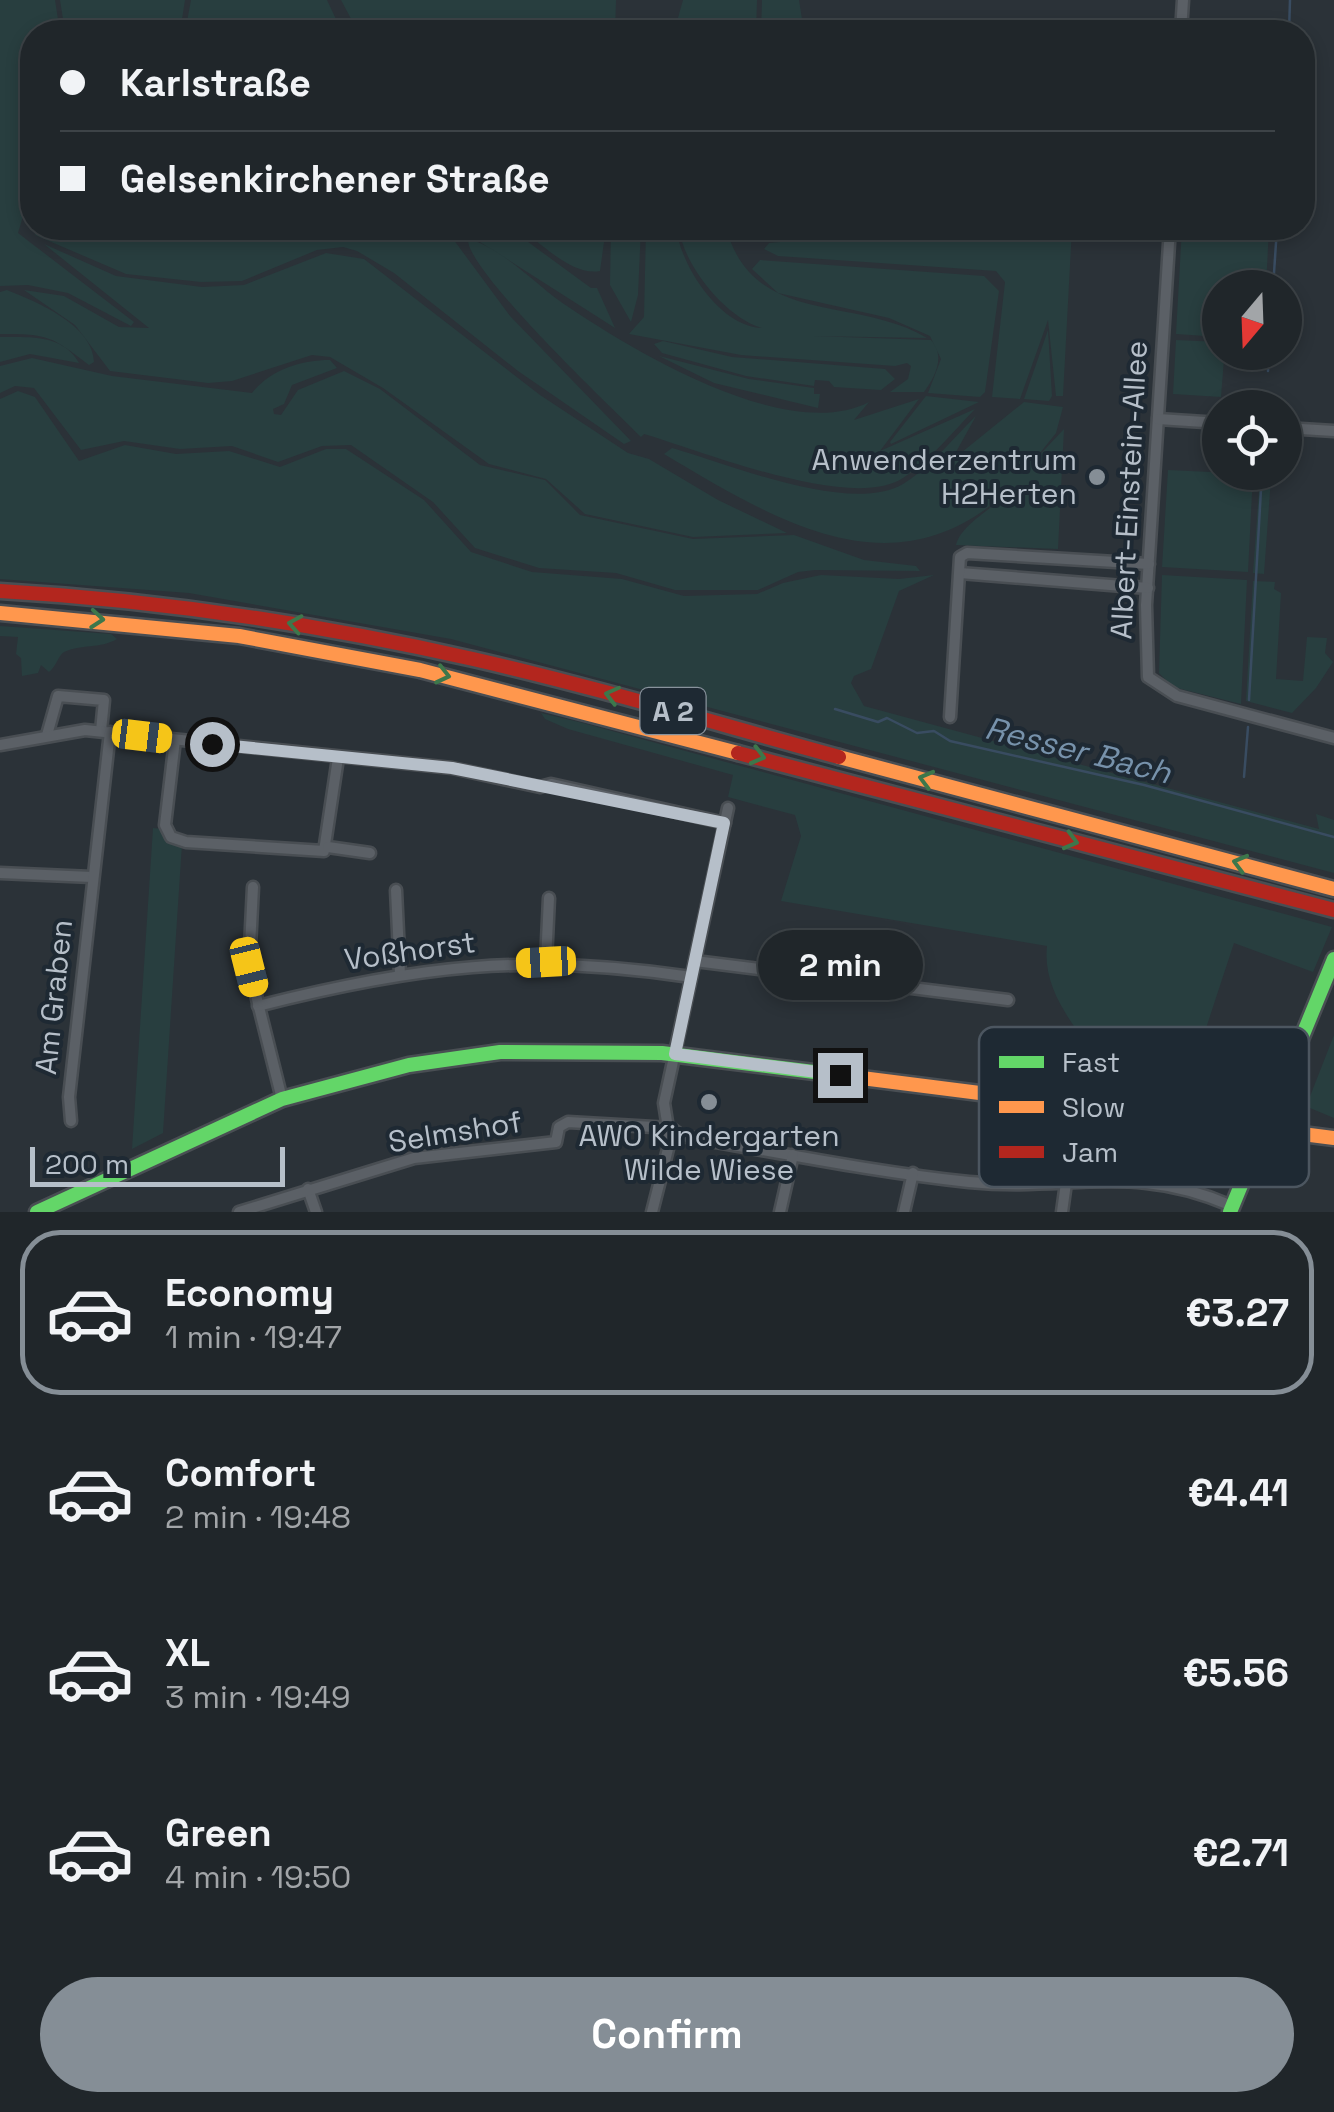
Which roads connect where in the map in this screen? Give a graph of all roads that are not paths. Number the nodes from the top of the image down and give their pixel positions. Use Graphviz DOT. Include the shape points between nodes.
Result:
graph roads {
  1 [pos="1169,240"];
  2 [pos="1158,419"];
  3 [pos="1202,423"];
  4 [pos="1302,429"];
  5 [pos="1334,431"];
  6 [pos="1149,564"];
  7 [pos="960,573"];
  8 [pos="1148,588"];
  9 [pos="0,591"];
  10 [pos="0,613"];
  11 [pos="950,717"];
  12 [pos="105,732"];
  13 [pos="46,734"];
  14 [pos="1334,738"];
  15 [pos="174,740"];
  16 [pos="1,744"];
  17 [pos="338,758"];
  18 [pos="728,808"];
  19 [pos="724,823"];
  20 [pos="328,847"];
  21 [pos="370,852"];
  22 [pos="0,873"];
  23 [pos="92,877"];
  24 [pos="254,886"];
  25 [pos="1334,889"];
  26 [pos="396,890"];
  27 [pos="549,898"];
  28 [pos="1330,910"];
  29 [pos="1334,959"];
  30 [pos="694,961"];
  31 [pos="546,962"];
  32 [pos="400,974"];
  33 [pos="690,978"];
  34 [pos="1334,984"];
  35 [pos="1008,1000"];
  36 [pos="258,1006"];
  37 [pos="1306,1027"];
  38 [pos="1309,1043"];
  39 [pos="675,1054"];
  40 [pos="979,1093"];
  41 [pos="282,1099"];
  42 [pos="71,1121"];
  43 [pos="671,1128"];
  44 [pos="1309,1135"];
  45 [pos="1334,1138"];
  46 [pos="793,1155"];
  47 [pos="912,1173"];
  48 [pos="979,1182"];
  49 [pos="1065,1187"];
  50 [pos="1177,1187"];
  51 [pos="308,1189"];
  52 [pos="1231,1209"];
  53 [pos="37,1212"];
  54 [pos="239,1212"];
  55 [pos="316,1212"];
  56 [pos="652,1212"];
  57 [pos="780,1212"];
  58 [pos="904,1212"];
  59 [pos="1062,1212"];
  1 -- 2 [label="street, Albert-Einstein-Allee"];
  2 -- 3 [label="street"];
  2 -- 6 [label="street, Albert-Einstein-Allee"];
  4 -- 5 [label="street"];
  6 -- 7 [label="street" via="967,554 960,557"];
  6 -- 8 [label="street, Albert-Einstein-Allee"];
  7 -- 8 [label="street"];
  7 -- 11 [label="street"];
  8 -- 14 [label="street, Albert-Einstein-Allee" via="1144,661 1160,689"];
  25 -- 9 [label="main road, A 2, one-way" via="458,656 188,607"];
  10 -- 28 [label="main road, A 2, one-way" via="239,636 420,670"];
  12 -- 13 [label="street"];
  12 -- 13 [label="street" via="104,700 58,696"];
  12 -- 15 [label="street"];
  12 -- 23 [label="street, Am Graben"];
  13 -- 16 [label="street"];
  15 -- 17 [label="street"];
  15 -- 20 [label="street" via="166,825 171,837 244,848"];
  17 -- 19 [label="street" via="452,768 540,788 551,784"];
  17 -- 20 [label="street"];
  18 -- 19 [label="street"];
  19 -- 30 [label="street"];
  20 -- 21 [label="street"];
  22 -- 23 [label="street, Am Graben"];
  23 -- 42 [label="street, Am Graben"];
  24 -- 36 [label="street" via="249,967"];
  26 -- 32 [label="street"];
  27 -- 31 [label="street"];
  29 -- 37 [label="main road"];
  30 -- 33 [label="street"];
  30 -- 35 [label="street"];
  31 -- 32 [label="street, Voßhorst"];
  31 -- 33 [label="street, Voßhorst"];
  32 -- 36 [label="street, Voßhorst"];
  33 -- 39 [label="street"];
  34 -- 38 [label="main road"];
  36 -- 41 [label="street"];
  39 -- 40 [label="main road"];
  39 -- 41 [label="main road" via="556,1049 463,1056"];
  39 -- 43 [label="street" via="664,1103"];
  41 -- 53 [label="main road"];
  43 -- 46 [label="street" via="682,1136"];
  43 -- 51 [label="street, Selmshof" via="561,1123 556,1142 414,1158"];
  43 -- 56 [label="street"];
  44 -- 45 [label="main road"];
  46 -- 47 [label="street"];
  46 -- 57 [label="street"];
  47 -- 48 [label="street"];
  47 -- 58 [label="street"];
  49 -- 59 [label="street"];
  50 -- 52 [label="street"];
  51 -- 54 [label="street, Selmshof"];
  51 -- 55 [label="street"];
}
